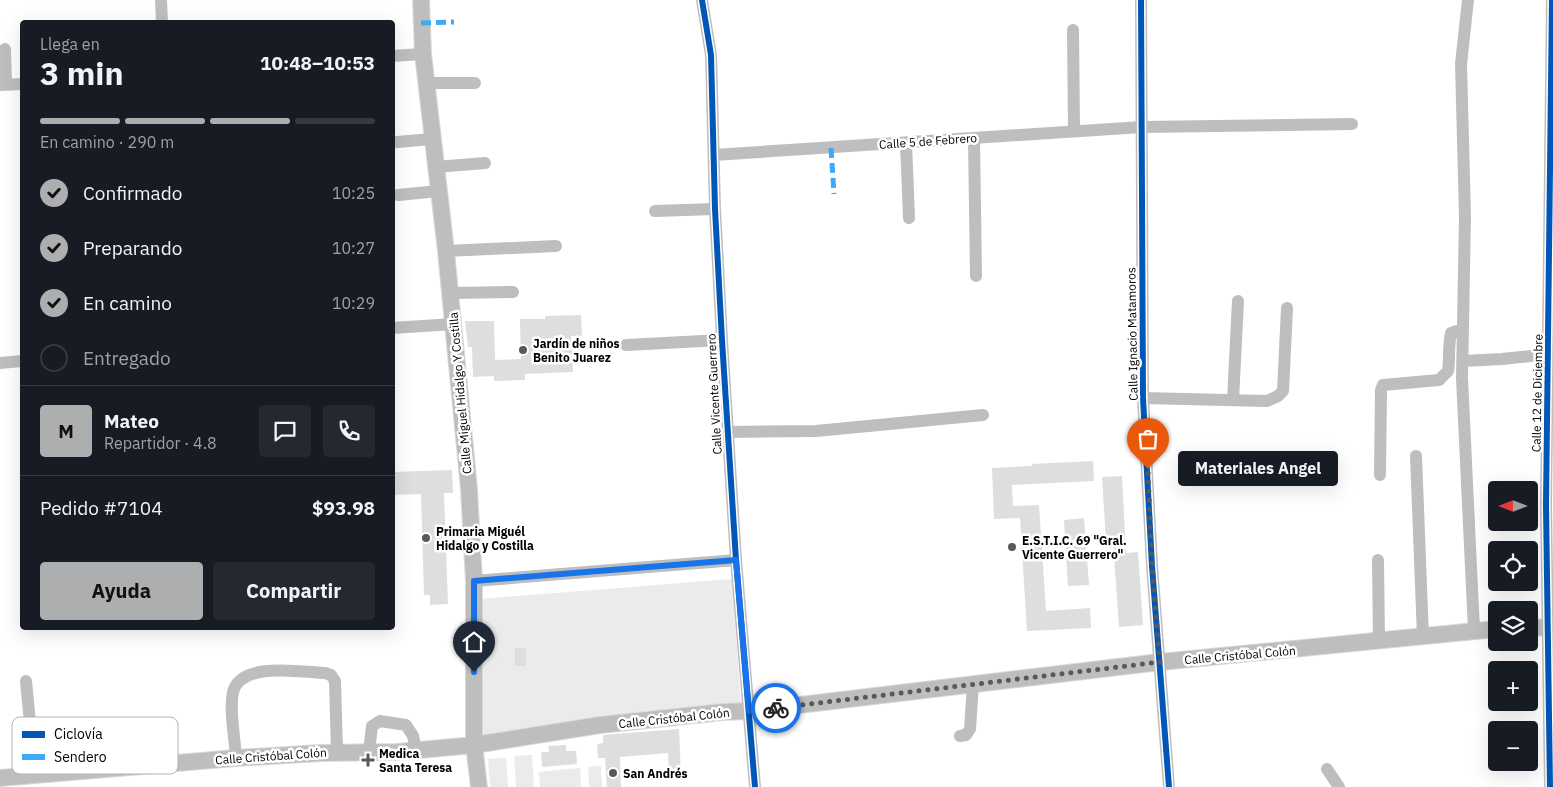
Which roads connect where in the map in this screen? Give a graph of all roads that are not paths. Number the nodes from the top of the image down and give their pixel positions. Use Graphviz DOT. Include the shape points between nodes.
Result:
graph roads {
  1 [pos="161,0"];
  2 [pos="421,0"];
  3 [pos="702,0"];
  4 [pos="1142,0"];
  5 [pos="1468,0"];
  6 [pos="1552,0"];
  7 [pos="162,20"];
  8 [pos="1073,30"];
  9 [pos="5,49"];
  10 [pos="423,54"];
  11 [pos="395,56"];
  12 [pos="475,82"];
  13 [pos="20,84"];
  14 [pos="426,84"];
  15 [pos="3,85"];
  16 [pos="1352,124"];
  17 [pos="1142,127"];
  18 [pos="1074,131"];
  19 [pos="974,138"];
  20 [pos="432,139"];
  21 [pos="397,142"];
  22 [pos="906,142"];
  23 [pos="714,155"];
  24 [pos="485,163"];
  25 [pos="436,167"];
  26 [pos="439,191"];
  27 [pos="398,195"];
  28 [pos="716,209"];
  29 [pos="654,211"];
  30 [pos="909,218"];
  31 [pos="1552,236"];
  32 [pos="556,246"];
  33 [pos="446,251"];
  34 [pos="976,276"];
  35 [pos="513,292"];
  36 [pos="451,293"];
  37 [pos="1238,301"];
  38 [pos="1287,308"];
  39 [pos="454,324"];
  40 [pos="395,328"];
  41 [pos="1463,329"];
  42 [pos="722,340"];
  43 [pos="626,345"];
  44 [pos="1551,352"];
  45 [pos="20,361"];
  46 [pos="1463,361"];
  47 [pos="0,363"];
  48 [pos="1143,398"];
  49 [pos="1233,400"];
  50 [pos="983,415"];
  51 [pos="728,432"];
  52 [pos="1416,456"];
  53 [pos="1380,475"];
  54 [pos="736,560"];
  55 [pos="1378,560"];
  56 [pos="474,581"];
  57 [pos="1551,627"];
  58 [pos="1538,628"];
  59 [pos="1488,629"];
  60 [pos="1474,630"];
  61 [pos="1422,636"];
  62 [pos="1379,642"];
  63 [pos="1160,662"];
  64 [pos="26,681"];
  65 [pos="973,684"];
  66 [pos="749,711"];
  67 [pos="29,717"];
  68 [pos="1551,726"];
  69 [pos="960,736"];
  70 [pos="474,745"];
  71 [pos="416,750"];
  72 [pos="337,752"];
  73 [pos="369,752"];
  74 [pos="236,758"];
  75 [pos="178,763"];
  76 [pos="1327,769"];
  77 [pos="57,774"];
  78 [pos="35,776"];
  79 [pos="0,778"];
  80 [pos="479,787"];
  81 [pos="755,787"];
  82 [pos="1169,787"];
  83 [pos="1339,787"];
  84 [pos="1550,787"];
  1 -- 7 [label="street"];
  2 -- 10 [label="main road, Calle Miguel Hidalgo Y Costilla"];
  3 -- 23 [label="street, Calle Vicente Guerrero" via="711,55"];
  4 -- 17 [label="street, Calle Ignacio Matamoros"];
  5 -- 41 [label="street" via="1461,64 1465,216"];
  6 -- 31 [label="street, Calle 12 de Diciembre"];
  8 -- 18 [label="street"];
  9 -- 15 [label="street"];
  10 -- 11 [label="street"];
  10 -- 14 [label="main road, Calle Miguel Hidalgo Y Costilla"];
  12 -- 14 [label="street"];
  13 -- 15 [label="street"];
  14 -- 20 [label="main road, Calle Miguel Hidalgo Y Costilla"];
  16 -- 17 [label="street, Calle 5 de Febrero"];
  17 -- 18 [label="street, Calle 5 de Febrero"];
  17 -- 48 [label="street, Calle Ignacio Matamoros"];
  18 -- 19 [label="street, Calle 5 de Febrero"];
  19 -- 22 [label="street, Calle 5 de Febrero"];
  19 -- 34 [label="street"];
  20 -- 21 [label="street"];
  20 -- 25 [label="main road, Calle Miguel Hidalgo Y Costilla"];
  22 -- 23 [label="street, Calle 5 de Febrero"];
  22 -- 30 [label="street"];
  23 -- 28 [label="street, Calle Vicente Guerrero"];
  24 -- 25 [label="street"];
  25 -- 26 [label="main road, Calle Miguel Hidalgo Y Costilla"];
  26 -- 27 [label="street"];
  26 -- 33 [label="main road, Calle Miguel Hidalgo Y Costilla"];
  28 -- 29 [label="street"];
  28 -- 42 [label="street, Calle Vicente Guerrero"];
  31 -- 44 [label="street, Calle 12 de Diciembre"];
  32 -- 33 [label="street"];
  33 -- 36 [label="main road, Calle Miguel Hidalgo Y Costilla"];
  35 -- 36 [label="street"];
  36 -- 39 [label="main road, Calle Miguel Hidalgo Y Costilla"];
  37 -- 49 [label="street"];
  38 -- 49 [label="street" via="1282,391 1267,401"];
  39 -- 40 [label="street"];
  39 -- 56 [label="main road, Calle Miguel Hidalgo Y Costilla"];
  41 -- 46 [label="street"];
  41 -- 53 [label="street" via="1452,333 1448,371 1439,380 1383,385"];
  42 -- 43 [label="street"];
  42 -- 51 [label="street, Calle Vicente Guerrero"];
  44 -- 46 [label="street"];
  44 -- 57 [label="street, Calle 12 de Diciembre" via="1546,505"];
  45 -- 47 [label="street"];
  46 -- 60 [label="street"];
  48 -- 49 [label="street"];
  48 -- 63 [label="street, Calle Ignacio Matamoros"];
  50 -- 51 [label="street" via="816,431"];
  51 -- 54 [label="street, Calle Vicente Guerrero"];
  52 -- 61 [label="street"];
  54 -- 56 [label="street"];
  54 -- 66 [label="street, Calle Vicente Guerrero"];
  55 -- 62 [label="street"];
  56 -- 70 [label="main road, Calle Miguel Hidalgo Y Costilla"];
  57 -- 58 [label="main road"];
  57 -- 68 [label="street, Calle 12 de Diciembre"];
  59 -- 60 [label="main road, Calle Cristóbal Colón"];
  60 -- 61 [label="main road, Calle Cristóbal Colón"];
  61 -- 62 [label="main road, Calle Cristóbal Colón"];
  62 -- 63 [label="main road, Calle Cristóbal Colón"];
  63 -- 65 [label="main road, Calle Cristóbal Colón"];
  63 -- 82 [label="street, Calle Ignacio Matamoros"];
  64 -- 67 [label="street"];
  65 -- 66 [label="main road, Calle Cristóbal Colón"];
  65 -- 69 [label="street" via="970,729 966,735"];
  66 -- 70 [label="main road, Calle Cristóbal Colón" via="600,725"];
  66 -- 81 [label="street, Calle Vicente Guerrero"];
  68 -- 84 [label="street, Calle 12 de Diciembre"];
  70 -- 71 [label="main road, Calle Cristóbal Colón"];
  70 -- 80 [label="main road, Calle Miguel Hidalgo Y Costilla"];
  71 -- 73 [label="main road, Calle Cristóbal Colón"];
  71 -- 73 [label="street" via="406,725 380,722 372,726"];
  72 -- 73 [label="main road, Calle Cristóbal Colón"];
  72 -- 74 [label="main road, Calle Cristóbal Colón"];
  72 -- 74 [label="street" via="335,681 331,675 267,670 243,678 234,690"];
  74 -- 75 [label="main road, Calle Cristóbal Colón"];
  76 -- 83 [label="street"];
  77 -- 78 [label="main road, Calle Cristóbal Colón"];
  78 -- 79 [label="main road, Calle Cristóbal Colón"];
}
